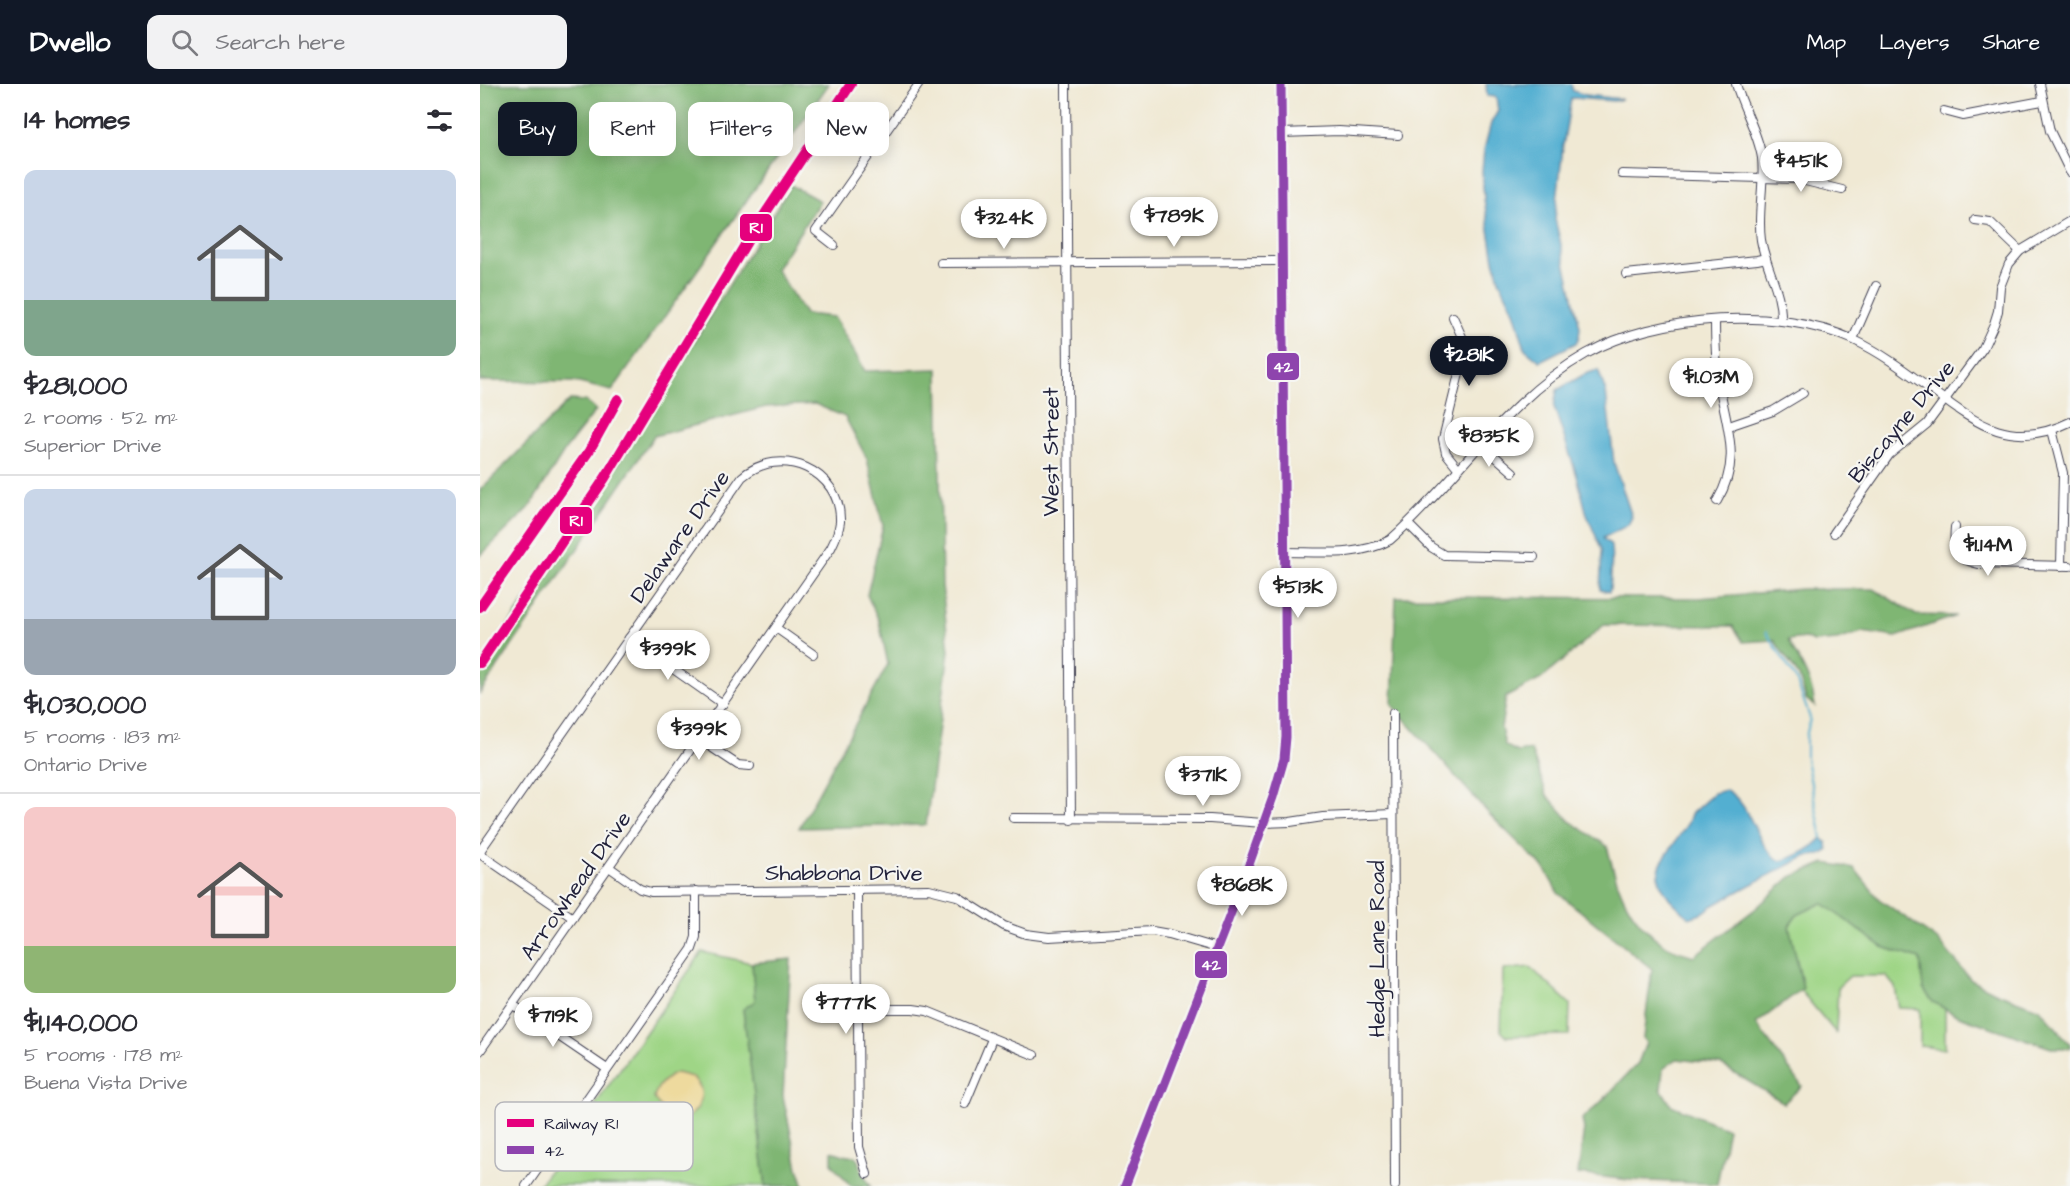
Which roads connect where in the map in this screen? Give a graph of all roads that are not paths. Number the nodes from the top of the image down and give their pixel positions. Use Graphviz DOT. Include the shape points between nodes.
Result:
graph roads {
  1 [pos="919,84"];
  2 [pos="1066,84"];
  3 [pos="1281,84"];
  4 [pos="1736,84"];
  5 [pos="2040,84"];
  6 [pos="2042,100"];
  7 [pos="1944,111"];
  8 [pos="1281,133"];
  9 [pos="1398,135"];
  10 [pos="2070,172"];
  11 [pos="1622,174"];
  12 [pos="1762,178"];
  13 [pos="1842,190"];
  14 [pos="1975,220"];
  15 [pos="2070,221"];
  16 [pos="834,245"];
  17 [pos="2020,251"];
  18 [pos="1766,258"];
  19 [pos="1282,261"];
  20 [pos="1067,262"];
  21 [pos="941,263"];
  22 [pos="1626,274"];
  23 [pos="1876,286"];
  24 [pos="1453,317"];
  25 [pos="1715,320"];
  26 [pos="1781,320"];
  27 [pos="1853,339"];
  28 [pos="1718,376"];
  29 [pos="1676,381"];
  30 [pos="1803,393"];
  31 [pos="1945,400"];
  32 [pos="2070,422"];
  33 [pos="1729,426"];
  34 [pos="2052,430"];
  35 [pos="1481,444"];
  36 [pos="1458,468"];
  37 [pos="808,469"];
  38 [pos="1513,472"];
  39 [pos="1717,501"];
  40 [pos="1408,524"];
  41 [pos="1955,527"];
  42 [pos="1834,533"];
  43 [pos="1285,552"];
  44 [pos="1534,557"];
  45 [pos="2061,566"];
  46 [pos="2070,566"];
  47 [pos="776,628"];
  48 [pos="629,638"];
  49 [pos="813,654"];
  50 [pos="723,704"];
  51 [pos="1393,713"];
  52 [pos="699,739"];
  53 [pos="750,766"];
  54 [pos="1392,814"];
  55 [pos="1013,818"];
  56 [pos="1071,820"];
  57 [pos="1263,823"];
  58 [pos="480,852"];
  59 [pos="609,867"];
  60 [pos="857,890"];
  61 [pos="696,891"];
  62 [pos="573,918"];
  63 [pos="1217,948"];
  64 [pos="513,1005"];
  65 [pos="858,1009"];
  66 [pos="992,1039"];
  67 [pos="480,1051"];
  68 [pos="1034,1055"];
  69 [pos="607,1069"];
  70 [pos="584,1102"];
  71 [pos="965,1104"];
  72 [pos="536,1171"];
  73 [pos="867,1174"];
  74 [pos="526,1186"];
  75 [pos="1125,1186"];
  76 [pos="1395,1186"];
  1 -- 16 [label="street" via="816,231"];
  2 -- 20 [label="street, West Street"];
  3 -- 8 [label="street"];
  4 -- 12 [label="street" via="1757,139"];
  5 -- 6 [label="street"];
  6 -- 7 [label="street" via="1963,116"];
  6 -- 10 [label="street" via="2050,132"];
  8 -- 9 [label="street"];
  8 -- 19 [label="street"];
  11 -- 12 [label="street"];
  12 -- 13 [label="street" via="1797,179"];
  12 -- 18 [label="street" via="1760,229"];
  14 -- 17 [label="street" via="1990,222"];
  15 -- 17 [label="street, Biscayne Drive"];
  17 -- 31 [label="street, Biscayne Drive" via="2002,279 1998,311 1989,337"];
  18 -- 22 [label="street"];
  18 -- 26 [label="street"];
  19 -- 20 [label="street"];
  19 -- 43 [label="street"];
  20 -- 21 [label="street"];
  20 -- 56 [label="street, West Street"];
  23 -- 27 [label="street"];
  24 -- 36 [label="street" via="1464,353 1443,439 1446,453"];
  25 -- 26 [label="street"];
  25 -- 28 [label="street"];
  25 -- 35 [label="street" via="1645,330 1595,349 1530,393"];
  26 -- 27 [label="street"];
  27 -- 31 [label="street" via="1892,361"];
  28 -- 29 [label="street"];
  28 -- 33 [label="street"];
  30 -- 33 [label="street" via="1773,411"];
  31 -- 34 [label="street" via="1975,422 1995,430 2019,434"];
  31 -- 42 [label="street, Biscayne Drive" via="1927,424 1889,455"];
  32 -- 34 [label="street"];
  33 -- 39 [label="street" via="1729,474"];
  34 -- 45 [label="street" via="2063,473"];
  35 -- 36 [label="street"];
  35 -- 38 [label="street"];
  36 -- 40 [label="street"];
  37 -- 47 [label="street, Arrowhead Drive" via="833,493 839,529 831,548"];
  37 -- 48 [label="street, Delaware Drive" via="778,461 755,467 742,477"];
  40 -- 43 [label="street" via="1373,549"];
  40 -- 44 [label="street" via="1439,557"];
  41 -- 45 [label="street" via="1954,548 1964,561"];
  43 -- 57 [label="street" via="1285,747"];
  45 -- 46 [label="street"];
  47 -- 49 [label="street"];
  47 -- 50 [label="street, Arrowhead Drive"];
  48 -- 50 [label="street"];
  48 -- 58 [label="street, Delaware Drive"];
  50 -- 52 [label="street, Arrowhead Drive"];
  51 -- 54 [label="street, Hedge Lane Road"];
  52 -- 53 [label="street" via="738,765"];
  52 -- 59 [label="street, Arrowhead Drive"];
  54 -- 57 [label="street"];
  54 -- 76 [label="street, Hedge Lane Road"];
  55 -- 56 [label="street"];
  56 -- 57 [label="street" via="1210,819"];
  57 -- 63 [label="street"];
  58 -- 62 [label="street"];
  59 -- 61 [label="street, Shabbona Drive" via="640,889"];
  59 -- 62 [label="street, Arrowhead Drive"];
  60 -- 61 [label="street, Shabbona Drive"];
  60 -- 63 [label="street, Shabbona Drive" via="940,891 968,902 1004,926 1038,936 1152,932"];
  60 -- 65 [label="street"];
  61 -- 69 [label="street" via="696,937 692,949"];
  62 -- 64 [label="street, Arrowhead Drive"];
  63 -- 75 [label="street"];
  64 -- 67 [label="street, Arrowhead Drive"];
  64 -- 69 [label="street"];
  65 -- 66 [label="street" via="927,1011"];
  65 -- 73 [label="street" via="860,1148"];
  66 -- 68 [label="street"];
  66 -- 71 [label="street"];
  69 -- 70 [label="street"];
  72 -- 74 [label="street"];
}
